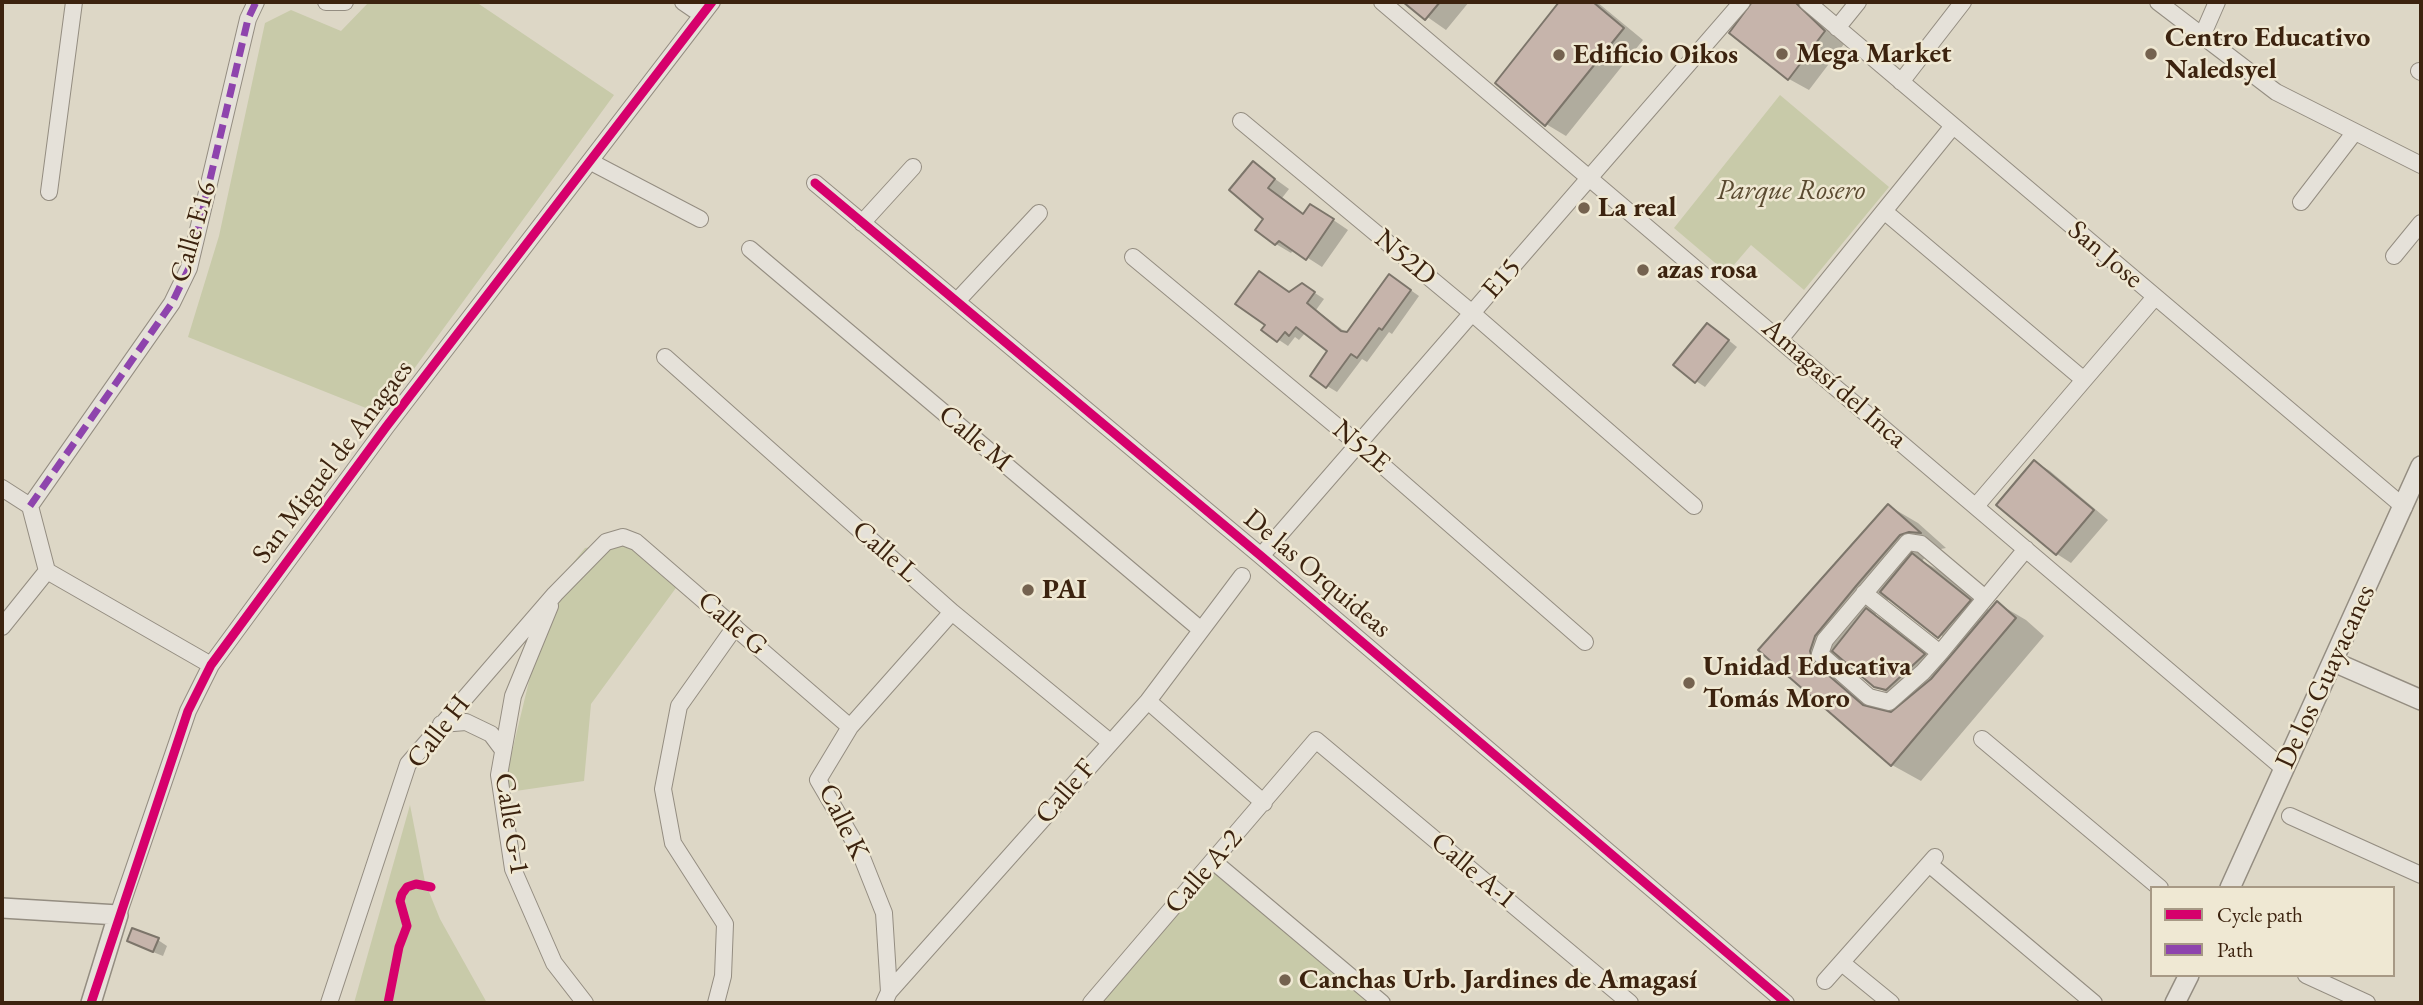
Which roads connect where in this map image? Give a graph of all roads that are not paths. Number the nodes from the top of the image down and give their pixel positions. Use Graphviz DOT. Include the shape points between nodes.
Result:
graph roads {
  1 [pos="74,2"];
  2 [pos="256,2"];
  3 [pos="326,2"];
  4 [pos="345,2"];
  5 [pos="683,2"];
  6 [pos="1382,2"];
  7 [pos="1742,2"];
  8 [pos="1807,2"];
  9 [pos="1858,2"];
  10 [pos="1963,2"];
  11 [pos="2158,2"];
  12 [pos="2217,2"];
  13 [pos="707,8"];
  14 [pos="1837,27"];
  15 [pos="2203,34"];
  16 [pos="1901,82"];
  17 [pos="1241,121"];
  18 [pos="1953,126"];
  19 [pos="2354,133"];
  20 [pos="591,162"];
  21 [pos="2421,165"];
  22 [pos="913,167"];
  23 [pos="1589,177"];
  24 [pos="815,183"];
  25 [pos="49,192"];
  26 [pos="2301,202"];
  27 [pos="1884,211"];
  28 [pos="1040,213"];
  29 [pos="701,219"];
  30 [pos="863,223"];
  31 [pos="2421,223"];
  32 [pos="750,249"];
  33 [pos="2394,256"];
  34 [pos="1133,257"];
  35 [pos="2155,297"];
  36 [pos="957,301"];
  37 [pos="1472,313"];
  38 [pos="1781,338"];
  39 [pos="665,357"];
  40 [pos="2084,380"];
  41 [pos="1358,444"];
  42 [pos="2421,466"];
  43 [pos="2,488"];
  44 [pos="30,506"];
  45 [pos="1695,506"];
  46 [pos="1976,506"];
  47 [pos="2404,507"];
  48 [pos="606,542"];
  49 [pos="2026,549"];
  50 [pos="1261,556"];
  51 [pos="47,571"];
  52 [pos="1242,576"];
  53 [pos="1864,593"];
  54 [pos="555,594"];
  55 [pos="1985,598"];
  56 [pos="953,612"];
  57 [pos="735,626"];
  58 [pos="2,627"];
  59 [pos="1200,629"];
  60 [pos="1586,642"];
  61 [pos="1940,653"];
  62 [pos="2334,662"];
  63 [pos="211,665"];
  64 [pos="2421,700"];
  65 [pos="1148,701"];
  66 [pos="441,724"];
  67 [pos="850,727"];
  68 [pos="1982,739"];
  69 [pos="1317,740"];
  70 [pos="1110,742"];
  71 [pos="503,750"];
  72 [pos="2283,768"];
  73 [pos="1264,803"];
  74 [pos="2290,816"];
  75 [pos="1213,861"];
  76 [pos="2421,875"];
  77 [pos="2158,886"];
  78 [pos="2231,886"];
  79 [pos="2,908"];
  80 [pos="118,915"];
  81 [pos="1842,963"];
  82 [pos="2188,977"];
  83 [pos="2310,977"];
  84 [pos="1825,981"];
  85 [pos="886,998"];
  86 [pos="91,1003"];
  87 [pos="329,1003"];
  88 [pos="585,1003"];
  89 [pos="716,1003"];
  90 [pos="1091,1003"];
  91 [pos="1382,1003"];
  92 [pos="1630,1003"];
  93 [pos="1786,1003"];
  94 [pos="1891,1003"];
  95 [pos="2094,1003"];
  96 [pos="2175,1003"];
  97 [pos="2367,1003"];
  1 -- 25 [label="street"];
  2 -- 44 [label="street, Calle E16" via="248,19 189,268 172,303"];
  3 -- 4 [label="street"];
  5 -- 13 [label="street"];
  6 -- 23 [label="street, Amagasí del Inca"];
  7 -- 23 [label="street, E15"];
  8 -- 14 [label="street, San Jose"];
  9 -- 14 [label="street"];
  10 -- 16 [label="street"];
  11 -- 15 [label="street"];
  12 -- 15 [label="street"];
  13 -- 20 [label="street, San Miguel de Anagaes"];
  14 -- 16 [label="street, San Jose"];
  15 -- 19 [label="street" via="2276,92"];
  16 -- 18 [label="street, San Jose"];
  17 -- 37 [label="street, N52D"];
  18 -- 27 [label="street"];
  18 -- 35 [label="street, San Jose"];
  19 -- 21 [label="street"];
  19 -- 26 [label="street"];
  20 -- 29 [label="street"];
  20 -- 63 [label="street, San Miguel de Anagaes"];
  22 -- 30 [label="street"];
  23 -- 37 [label="street, E15"];
  23 -- 38 [label="street, Amagasí del Inca"];
  24 -- 30 [label="street, De las Orquideas"];
  27 -- 38 [label="street"];
  27 -- 40 [label="street"];
  28 -- 36 [label="street"];
  30 -- 36 [label="street, De las Orquideas"];
  31 -- 33 [label="street"];
  32 -- 59 [label="street, Calle M"];
  34 -- 41 [label="street, N52E"];
  35 -- 40 [label="street"];
  35 -- 47 [label="street, San Jose"];
  36 -- 50 [label="street, De las Orquideas"];
  37 -- 41 [label="street, E15"];
  37 -- 45 [label="street, N52D"];
  38 -- 46 [label="street, Amagasí del Inca"];
  39 -- 56 [label="street, Calle L"];
  40 -- 46 [label="street"];
  41 -- 50 [label="street, E15"];
  41 -- 60 [label="street, N52E"];
  42 -- 47 [label="street, De los Guayacanes"];
  43 -- 44 [label="street"];
  44 -- 51 [label="street"];
  46 -- 49 [label="street, Amagasí del Inca"];
  47 -- 62 [label="street, De los Guayacanes"];
  48 -- 54 [label="street, Calle H"];
  48 -- 57 [label="street, Calle G" via="623,537 636,542"];
  49 -- 55 [label="street"];
  49 -- 72 [label="street, Amagasí del Inca"];
  50 -- 93 [label="street, De las Orquideas"];
  51 -- 58 [label="street"];
  51 -- 63 [label="street"];
  52 -- 59 [label="street, Calle F"];
  53 -- 55 [label="street" via="1908,542 1921,544"];
  53 -- 61 [label="street"];
  53 -- 61 [label="street" via="1825,640 1820,654 1847,681 1869,697 1889,702"];
  54 -- 66 [label="street, Calle H"];
  54 -- 71 [label="street, Calle G-1" via="513,696"];
  55 -- 61 [label="street"];
  56 -- 67 [label="street, Calle K"];
  56 -- 70 [label="street, Calle L"];
  57 -- 67 [label="street, Calle G"];
  57 -- 89 [label="street" via="679,706 663,789 673,843 725,923 723,976"];
  59 -- 65 [label="street, Calle F"];
  62 -- 64 [label="street"];
  62 -- 72 [label="street, De los Guayacanes"];
  63 -- 80 [label="street, San Miguel de Anagaes" via="188,711"];
  65 -- 70 [label="street, Calle F"];
  65 -- 73 [label="street"];
  66 -- 71 [label="street" via="466,722 491,734"];
  66 -- 87 [label="street, Calle H" via="408,764"];
  67 -- 85 [label="street, Calle K" via="818,780 859,850 884,913"];
  68 -- 77 [label="street"];
  69 -- 73 [label="street, Calle A-2"];
  69 -- 92 [label="street, Calle A-1"];
  70 -- 85 [label="street, Calle F"];
  71 -- 88 [label="street, Calle G-1" via="499,775 513,869 554,963"];
  72 -- 78 [label="street, De los Guayacanes"];
  73 -- 75 [label="street, Calle A-2"];
  74 -- 76 [label="street"];
  75 -- 90 [label="street, Calle A-2"];
  75 -- 91 [label="street"];
  79 -- 80 [label="street"];
  80 -- 86 [label="street, San Miguel de Anagaes"];
  81 -- 84 [label="street"];
  81 -- 94 [label="street"];
  81 -- 95 [label="street" via="1932,860"];
  82 -- 96 [label="street"];
  83 -- 97 [label="street"];
}
